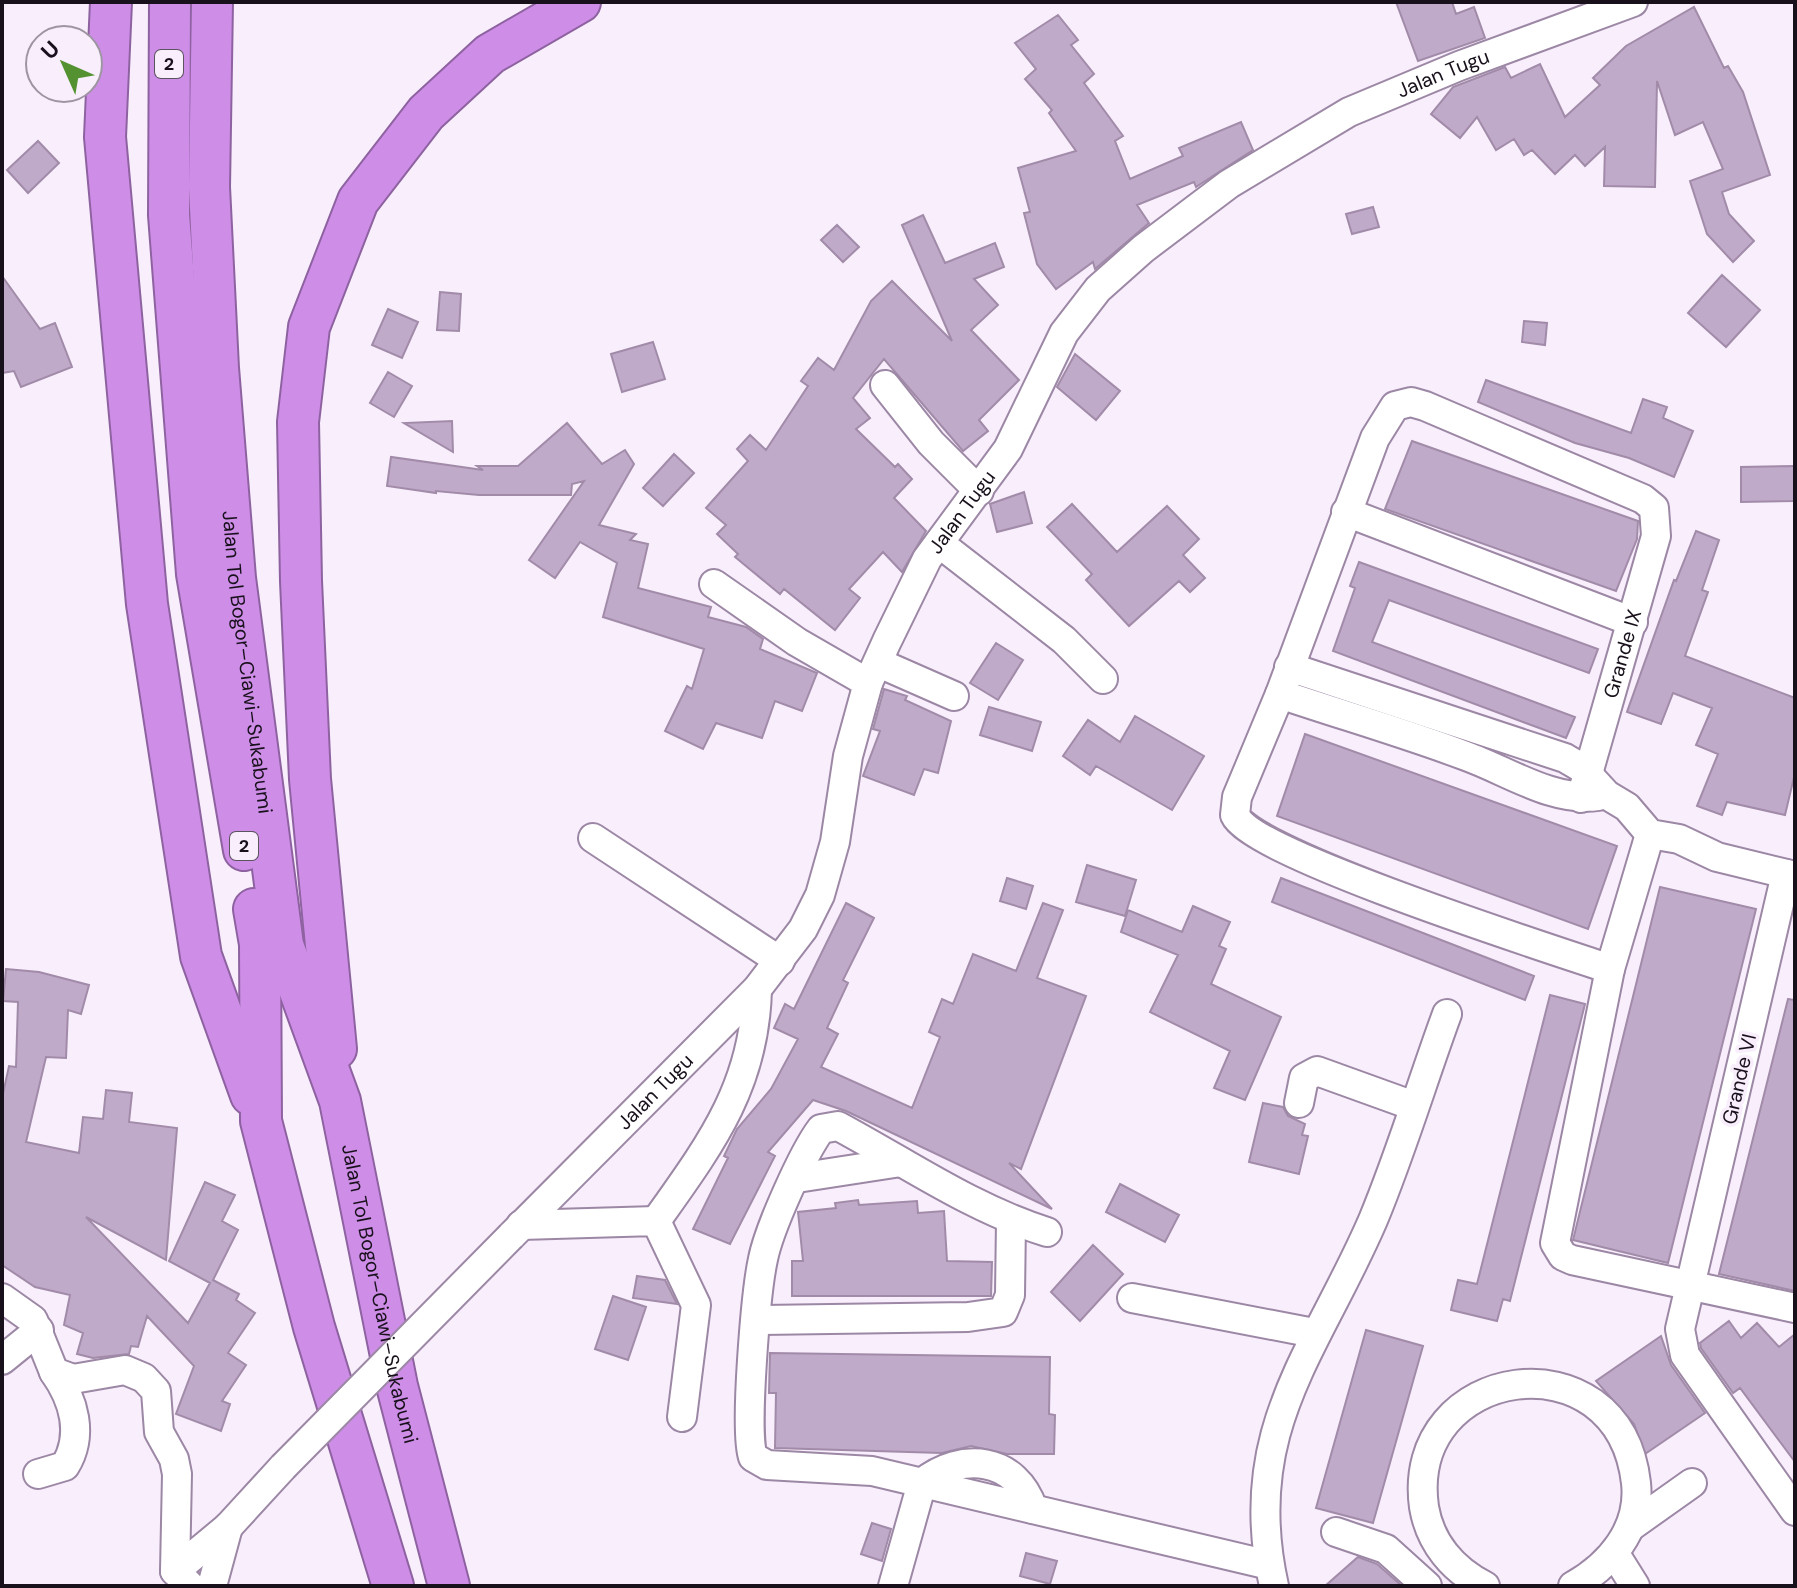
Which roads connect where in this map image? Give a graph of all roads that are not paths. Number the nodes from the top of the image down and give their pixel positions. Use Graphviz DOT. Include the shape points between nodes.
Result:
graph roads {
  1 [pos="111,2"];
  2 [pos="170,2"];
  3 [pos="212,2"];
  4 [pos="580,2"];
  5 [pos="1633,2"];
  6 [pos="885,385"];
  7 [pos="979,491"];
  8 [pos="1346,512"];
  9 [pos="939,543"];
  10 [pos="216,576"];
  11 [pos="714,584"];
  12 [pos="1633,622"];
  13 [pos="1289,667"];
  14 [pos="874,673"];
  15 [pos="1103,679"];
  16 [pos="1280,694"];
  17 [pos="954,696"];
  18 [pos="1592,789"];
  19 [pos="1650,834"];
  20 [pos="593,838"];
  21 [pos="1790,875"];
  22 [pos="780,961"];
  23 [pos="1610,969"];
  24 [pos="757,989"];
  25 [pos="1447,1014"];
  26 [pos="340,1101"];
  27 [pos="1299,1103"];
  28 [pos="1414,1106"];
  29 [pos="261,1121"];
  30 [pos="901,1162"];
  31 [pos="797,1178"];
  32 [pos="656,1221"];
  33 [pos="1011,1221"];
  34 [pos="516,1230"];
  35 [pos="1047,1232"];
  36 [pos="1693,1285"];
  37 [pos="2,1298"];
  38 [pos="1132,1298"];
  39 [pos="1795,1308"];
  40 [pos="757,1320"];
  41 [pos="39,1330"];
  42 [pos="1314,1333"];
  43 [pos="2,1360"];
  44 [pos="54,1372"];
  45 [pos="682,1417"];
  46 [pos="38,1474"];
  47 [pos="922,1483"];
  48 [pos="1692,1483"];
  49 [pos="1795,1511"];
  50 [pos="228,1527"];
  51 [pos="1630,1527"];
  52 [pos="1336,1532"];
  53 [pos="1615,1554"];
  54 [pos="1272,1575"];
  55 [pos="183,1578"];
  56 [pos="1586,1583"];
  57 [pos="212,1586"];
  58 [pos="393,1586"];
  59 [pos="449,1586"];
  60 [pos="893,1586"];
  61 [pos="1427,1586"];
  62 [pos="1485,1586"];
  63 [pos="1635,1586"];
  1 -- 29 [label="highway" via="105,137 147,604 201,956"];
  2 -- 10 [label="highway, Jalan Tol Bogor–Ciawi–Sukabumi / 2" via="169,215"];
  3 -- 10 [label="highway, Jalan Tol Bogor–Ciawi–Sukabumi / 2" via="208,122 218,368"];
  4 -- 26 [label="highway" via="490,54 426,113 358,201 309,327 298,422 301,581 310,779"];
  5 -- 7 [label="street, Jalan Tugu" via="1366,104 1194,209 1120,269 1071,322 1008,449"];
  6 -- 7 [label="street" via="931,443"];
  7 -- 9 [label="street, Jalan Tugu"];
  8 -- 12 [label="street"];
  8 -- 12 [label="street, Grande IX" via="1382,422 1395,406 1411,402 1654,508 1656,536"];
  8 -- 13 [label="street"];
  9 -- 14 [label="street, Jalan Tugu"];
  9 -- 15 [label="street" via="1064,640"];
  10 -- 26 [label="highway, Jalan Tol Bogor–Ciawi–Sukabumi / 2" via="283,945"];
  10 -- 29 [label="highway, Jalan Tol Bogor–Ciawi–Sukabumi / 2" via="260,944"];
  11 -- 14 [label="street" via="797,642"];
  12 -- 18 [label="street, Grande IX"];
  13 -- 16 [label="street"];
  13 -- 18 [label="street" via="1552,753"];
  14 -- 17 [label="street"];
  14 -- 22 [label="street, Jalan Tugu" via="848,756 835,842 820,895"];
  16 -- 18 [label="street" via="1467,756 1536,786"];
  16 -- 23 [label="street" via="1237,797 1235,815 1242,826 1300,856"];
  18 -- 19 [label="street" via="1627,807"];
  19 -- 21 [label="street"];
  19 -- 23 [label="street"];
  20 -- 22 [label="street"];
  21 -- 36 [label="street, Grande VI"];
  22 -- 24 [label="street, Jalan Tugu"];
  23 -- 36 [label="street" via="1555,1243 1572,1260"];
  24 -- 32 [label="street" via="756,1030 735,1096 710,1145"];
  24 -- 34 [label="street, Jalan Tugu"];
  25 -- 28 [label="street"];
  26 -- 59 [label="highway, Jalan Tol Bogor–Ciawi–Sukabumi / 2" via="397,1386"];
  27 -- 28 [label="street" via="1304,1078 1317,1071"];
  28 -- 42 [label="street" via="1362,1243"];
  29 -- 58 [label="highway, Jalan Tol Bogor–Ciawi–Sukabumi / 2" via="314,1327"];
  30 -- 31 [label="street"];
  30 -- 31 [label="street" via="838,1126 829,1126 815,1138"];
  30 -- 33 [label="street"];
  31 -- 40 [label="street" via="763,1257"];
  32 -- 34 [label="street"];
  32 -- 45 [label="street" via="696,1305"];
  33 -- 35 [label="street"];
  33 -- 40 [label="street" via="1010,1295 1003,1312"];
  34 -- 50 [label="street, Jalan Tugu, bridge"];
  36 -- 39 [label="street"];
  36 -- 49 [label="street, Grande VI" via="1681,1317 1685,1355"];
  37 -- 41 [label="street" via="22,1310"];
  38 -- 42 [label="street"];
  40 -- 47 [label="street" via="749,1427 753,1457 767,1465 855,1469"];
  41 -- 43 [label="street"];
  41 -- 44 [label="street"];
  42 -- 54 [label="street" via="1280,1417 1267,1471"];
  44 -- 46 [label="street" via="69,1393 77,1435 65,1466"];
  44 -- 55 [label="street" via="73,1379 125,1370 144,1378 156,1391 159,1432 177,1474"];
  47 -- 54 [label="street"];
  47 -- 60 [label="street"];
  48 -- 51 [label="street"];
  50 -- 55 [label="street"];
  50 -- 57 [label="street"];
  51 -- 53 [label="street"];
  51 -- 62 [label="street" via="1633,1460 1619,1429 1596,1404 1566,1388 1533,1382 1499,1386 1469,1401 1444,1425 1428,1455 1422,1488 1427,1522 1442,1552"];
  52 -- 61 [label="street" via="1386,1549"];
  53 -- 56 [label="street"];
  53 -- 63 [label="street"];
}
